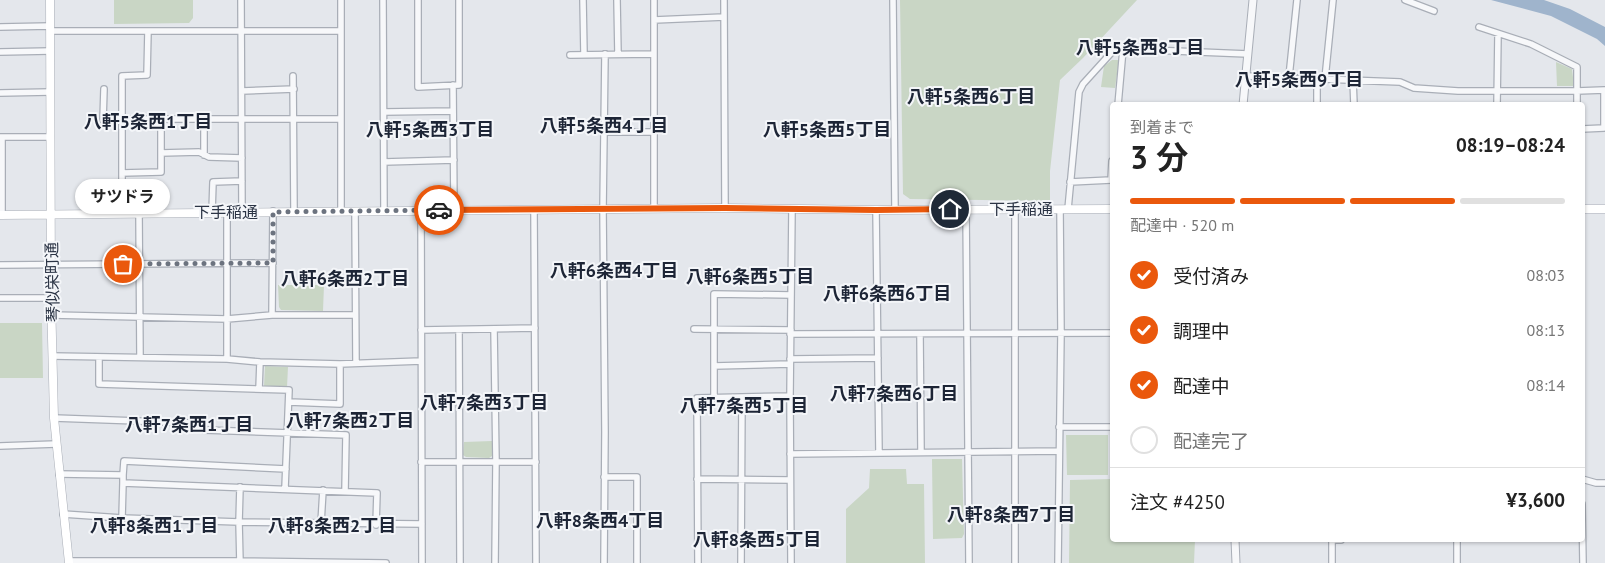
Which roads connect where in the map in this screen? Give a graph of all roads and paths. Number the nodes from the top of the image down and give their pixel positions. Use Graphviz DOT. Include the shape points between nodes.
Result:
graph roads {
  1 [pos="50,0"];
  2 [pos="241,0"];
  3 [pos="341,0"];
  4 [pos="383,0"];
  5 [pos="418,0"];
  6 [pos="459,0"];
  7 [pos="584,0"];
  8 [pos="617,0"];
  9 [pos="654,0"];
  10 [pos="724,0"];
  11 [pos="893,0"];
  12 [pos="1253,0"];
  13 [pos="1297,0"];
  14 [pos="1333,0"];
  15 [pos="1405,0"];
  16 [pos="1434,11"];
  17 [pos="724,18"];
  18 [pos="654,20"];
  19 [pos="0,27"];
  20 [pos="1479,27"];
  21 [pos="50,29"];
  22 [pos="241,30"];
  23 [pos="148,31"];
  24 [pos="341,31"];
  25 [pos="1498,34"];
  26 [pos="1123,49"];
  27 [pos="50,51"];
  28 [pos="0,52"];
  29 [pos="584,54"];
  30 [pos="605,54"];
  31 [pos="618,54"];
  32 [pos="654,54"];
  33 [pos="1248,54"];
  34 [pos="570,55"];
  35 [pos="294,76"];
  36 [pos="1246,76"];
  37 [pos="1289,77"];
  38 [pos="1317,78"];
  39 [pos="1325,79"];
  40 [pos="1353,80"];
  41 [pos="452,85"];
  42 [pos="104,89"];
  43 [pos="294,89"];
  44 [pos="242,91"];
  45 [pos="50,92"];
  46 [pos="1497,92"];
  47 [pos="1577,92"];
  48 [pos="0,93"];
  49 [pos="1118,102"];
  50 [pos="1243,102"];
  51 [pos="1317,102"];
  52 [pos="1354,102"];
  53 [pos="1497,102"];
  54 [pos="1577,102"];
  55 [pos="453,110"];
  56 [pos="384,112"];
  57 [pos="122,119"];
  58 [pos="294,119"];
  59 [pos="341,119"];
  60 [pos="161,120"];
  61 [pos="204,120"];
  62 [pos="242,120"];
  63 [pos="1585,129"];
  64 [pos="604,132"];
  65 [pos="654,132"];
  66 [pos="1,137"];
  67 [pos="50,137"];
  68 [pos="161,153"];
  69 [pos="204,155"];
  70 [pos="242,158"];
  71 [pos="454,160"];
  72 [pos="384,162"];
  73 [pos="1,172"];
  74 [pos="122,173"];
  75 [pos="1110,180"];
  76 [pos="242,181"];
  77 [pos="1070,182"];
  78 [pos="725,208"];
  79 [pos="603,209"];
  80 [pos="654,209"];
  81 [pos="792,209"];
  82 [pos="966,209"];
  83 [pos="1015,209"];
  84 [pos="1064,209"];
  85 [pos="1110,209"];
  86 [pos="1585,209"];
  87 [pos="1605,209"];
  88 [pos="420,210"];
  89 [pos="454,210"];
  90 [pos="534,210"];
  91 [pos="876,210"];
  92 [pos="895,210"];
  93 [pos="294,211"];
  94 [pos="341,211"];
  95 [pos="355,211"];
  96 [pos="384,211"];
  97 [pos="212,212"];
  98 [pos="227,212"];
  99 [pos="242,212"];
  100 [pos="273,212"];
  101 [pos="122,213"];
  102 [pos="138,213"];
  103 [pos="1,215"];
  104 [pos="51,215"];
  105 [pos="273,263"];
  106 [pos="140,264"];
  107 [pos="226,264"];
  108 [pos="0,265"];
  109 [pos="51,265"];
  110 [pos="791,295"];
  111 [pos="0,298"];
  112 [pos="51,298"];
  113 [pos="52,315"];
  114 [pos="272,315"];
  115 [pos="355,315"];
  116 [pos="140,317"];
  117 [pos="227,318"];
  118 [pos="535,328"];
  119 [pos="494,329"];
  120 [pos="694,329"];
  121 [pos="714,329"];
  122 [pos="421,330"];
  123 [pos="458,330"];
  124 [pos="791,332"];
  125 [pos="1015,333"];
  126 [pos="1060,333"];
  127 [pos="1110,333"];
  128 [pos="878,334"];
  129 [pos="920,334"];
  130 [pos="967,334"];
  131 [pos="52,356"];
  132 [pos="99,357"];
  133 [pos="140,357"];
  134 [pos="227,358"];
  135 [pos="878,358"];
  136 [pos="421,361"];
  137 [pos="790,361"];
  138 [pos="260,362"];
  139 [pos="356,363"];
  140 [pos="340,364"];
  141 [pos="714,366"];
  142 [pos="259,389"];
  143 [pos="790,396"];
  144 [pos="742,397"];
  145 [pos="714,398"];
  146 [pos="289,402"];
  147 [pos="54,418"];
  148 [pos="1059,427"];
  149 [pos="1110,427"];
  150 [pos="287,433"];
  151 [pos="56,444"];
  152 [pos="0,446"];
  153 [pos="1059,451"];
  154 [pos="921,452"];
  155 [pos="968,452"];
  156 [pos="1015,452"];
  157 [pos="879,453"];
  158 [pos="790,454"];
  159 [pos="422,462"];
  160 [pos="460,462"];
  161 [pos="496,462"];
  162 [pos="536,462"];
  163 [pos="286,469"];
  164 [pos="59,474"];
  165 [pos="123,475"];
  166 [pos="604,477"];
  167 [pos="698,480"];
  168 [pos="742,480"];
  169 [pos="790,480"];
  170 [pos="1585,480"];
  171 [pos="123,483"];
  172 [pos="1605,483"];
  173 [pos="240,487"];
  174 [pos="285,488"];
  175 [pos="322,490"];
  176 [pos="345,491"];
  177 [pos="63,514"];
  178 [pos="122,518"];
  179 [pos="239,522"];
  180 [pos="321,523"];
  181 [pos="422,524"];
  182 [pos="376,525"];
  183 [pos="1235,542"];
  184 [pos="1332,542"];
  185 [pos="1457,542"];
  186 [pos="1583,542"];
  187 [pos="69,562"];
  188 [pos="154,562"];
  189 [pos="197,562"];
  190 [pos="240,562"];
  191 [pos="281,562"];
  192 [pos="321,562"];
  193 [pos="386,563"];
  194 [pos="422,563"];
  195 [pos="460,563"];
  196 [pos="495,563"];
  197 [pos="536,563"];
  198 [pos="604,563"];
  199 [pos="637,563"];
  200 [pos="698,563"];
  201 [pos="742,563"];
  202 [pos="791,563"];
  203 [pos="969,563"];
  204 [pos="1015,563"];
  205 [pos="1058,563"];
  206 [pos="1236,563"];
  207 [pos="1332,563"];
  208 [pos="1457,563"];
  209 [pos="1583,563"];
  1 -- 21 [label="main road, 琴似栄町通"];
  2 -- 22 [label="street"];
  3 -- 24 [label="street"];
  4 -- 56 [label="street"];
  5 -- 41 [label="street" via="418,87"];
  6 -- 41 [label="street" via="459,85"];
  7 -- 29 [label="street"];
  8 -- 31 [label="street"];
  9 -- 18 [label="street"];
  10 -- 17 [label="street"];
  11 -- 92 [label="street"];
  12 -- 33 [label="street"];
  13 -- 37 [label="street"];
  14 -- 39 [label="street"];
  15 -- 16 [label="street"];
  17 -- 18 [label="street"];
  17 -- 78 [label="street"];
  18 -- 32 [label="street"];
  19 -- 21 [label="street"];
  20 -- 25 [label="street"];
  21 -- 23 [label="street"];
  21 -- 27 [label="main road, 琴似栄町通"];
  22 -- 23 [label="street"];
  22 -- 24 [label="street"];
  22 -- 44 [label="street"];
  23 -- 57 [label="street" via="147,75 122,76"];
  24 -- 59 [label="street"];
  25 -- 46 [label="street"];
  25 -- 47 [label="street" via="1531,44 1577,67"];
  26 -- 33 [label="street"];
  26 -- 49 [label="street"];
  26 -- 77 [label="street" via="1112,52 1079,92"];
  27 -- 28 [label="street"];
  27 -- 45 [label="main road, 琴似栄町通"];
  29 -- 30 [label="street"];
  29 -- 34 [label="street"];
  30 -- 31 [label="street"];
  30 -- 64 [label="street"];
  31 -- 32 [label="street"];
  32 -- 65 [label="street"];
  33 -- 36 [label="street"];
  35 -- 43 [label="street"];
  36 -- 37 [label="street"];
  36 -- 50 [label="street"];
  37 -- 38 [label="street"];
  38 -- 39 [label="street"];
  38 -- 51 [label="street"];
  39 -- 40 [label="street"];
  40 -- 46 [label="street" via="1400,82 1414,88"];
  40 -- 52 [label="street"];
  41 -- 55 [label="street"];
  42 -- 57 [label="street" via="103,120"];
  43 -- 44 [label="street"];
  43 -- 58 [label="street"];
  44 -- 62 [label="street"];
  45 -- 48 [label="street"];
  45 -- 67 [label="main road, 琴似栄町通"];
  46 -- 47 [label="street"];
  46 -- 53 [label="street"];
  47 -- 54 [label="street"];
  47 -- 63 [label="street" via="1604,90 1604,128"];
  55 -- 56 [label="street"];
  55 -- 71 [label="street"];
  56 -- 72 [label="street"];
  57 -- 60 [label="street"];
  57 -- 74 [label="street"];
  58 -- 59 [label="street"];
  58 -- 62 [label="street"];
  58 -- 93 [label="street"];
  59 -- 94 [label="street"];
  60 -- 61 [label="street"];
  60 -- 68 [label="street"];
  61 -- 62 [label="street"];
  61 -- 69 [label="street"];
  62 -- 70 [label="street"];
  64 -- 65 [label="street"];
  64 -- 79 [label="street"];
  65 -- 80 [label="street"];
  66 -- 67 [label="street"];
  66 -- 73 [label="street"];
  67 -- 104 [label="main road, 琴似栄町通"];
  68 -- 69 [label="street" via="200,152"];
  68 -- 74 [label="street" via="161,172"];
  69 -- 70 [label="street"];
  70 -- 76 [label="street"];
  71 -- 72 [label="street"];
  71 -- 89 [label="street"];
  72 -- 96 [label="street"];
  73 -- 103 [label="street"];
  74 -- 101 [label="street"];
  75 -- 77 [label="street"];
  76 -- 97 [label="street" via="213,182"];
  76 -- 99 [label="street"];
  77 -- 84 [label="street"];
  78 -- 80 [label="main road, 下手稲通"];
  78 -- 81 [label="main road, 下手稲通"];
  79 -- 80 [label="main road, 下手稲通"];
  79 -- 90 [label="main road, 下手稲通"];
  79 -- 166 [label="street"];
  81 -- 91 [label="main road, 下手稲通"];
  81 -- 110 [label="street"];
  82 -- 83 [label="main road, 下手稲通"];
  82 -- 92 [label="main road, 下手稲通"];
  82 -- 130 [label="street"];
  83 -- 84 [label="main road, 下手稲通"];
  83 -- 125 [label="street"];
  84 -- 85 [label="main road, 下手稲通"];
  84 -- 126 [label="street"];
  86 -- 87 [label="main road"];
  88 -- 89 [label="main road, 下手稲通"];
  88 -- 96 [label="main road, 下手稲通"];
  88 -- 122 [label="street"];
  89 -- 90 [label="main road, 下手稲通"];
  90 -- 118 [label="street"];
  91 -- 92 [label="main road, 下手稲通"];
  91 -- 128 [label="street"];
  93 -- 94 [label="main road, 下手稲通"];
  93 -- 100 [label="main road, 下手稲通"];
  94 -- 95 [label="main road, 下手稲通"];
  95 -- 96 [label="main road, 下手稲通"];
  95 -- 115 [label="street"];
  97 -- 98 [label="main road, 下手稲通"];
  97 -- 102 [label="main road, 下手稲通"];
  98 -- 99 [label="main road, 下手稲通"];
  98 -- 107 [label="street"];
  99 -- 100 [label="main road, 下手稲通"];
  100 -- 105 [label="street"];
  101 -- 102 [label="main road, 下手稲通"];
  101 -- 104 [label="main road, 下手稲通"];
  102 -- 106 [label="street"];
  103 -- 104 [label="main road, 下手稲通"];
  104 -- 109 [label="main road, 琴似栄町通"];
  105 -- 107 [label="street"];
  105 -- 114 [label="street"];
  106 -- 107 [label="street"];
  106 -- 109 [label="street"];
  106 -- 116 [label="street"];
  107 -- 117 [label="street"];
  108 -- 109 [label="street"];
  109 -- 112 [label="main road, 琴似栄町通"];
  110 -- 121 [label="street" via="714,294"];
  110 -- 124 [label="street"];
  111 -- 112 [label="street"];
  112 -- 113 [label="main road, 琴似栄町通"];
  113 -- 116 [label="street"];
  113 -- 131 [label="main road, 琴似栄町通"];
  114 -- 115 [label="street"];
  114 -- 117 [label="street"];
  115 -- 139 [label="street"];
  116 -- 117 [label="street"];
  116 -- 133 [label="street"];
  117 -- 134 [label="street"];
  118 -- 119 [label="street"];
  118 -- 162 [label="street"];
  119 -- 123 [label="street"];
  119 -- 161 [label="street"];
  120 -- 121 [label="street"];
  121 -- 124 [label="street"];
  121 -- 141 [label="street"];
  122 -- 123 [label="street"];
  122 -- 136 [label="street"];
  123 -- 160 [label="street"];
  124 -- 128 [label="street"];
  124 -- 137 [label="street"];
  125 -- 126 [label="street"];
  125 -- 130 [label="street"];
  125 -- 156 [label="street"];
  126 -- 127 [label="street"];
  126 -- 148 [label="street"];
  128 -- 129 [label="street"];
  128 -- 135 [label="street"];
  129 -- 130 [label="street"];
  129 -- 154 [label="street"];
  130 -- 155 [label="street"];
  131 -- 132 [label="street"];
  131 -- 147 [label="main road, 琴似栄町通"];
  132 -- 133 [label="street"];
  132 -- 142 [label="street" via="99,384"];
  133 -- 134 [label="street"];
  134 -- 138 [label="street"];
  135 -- 137 [label="street"];
  135 -- 157 [label="street"];
  136 -- 139 [label="street"];
  136 -- 159 [label="street"];
  137 -- 141 [label="street"];
  137 -- 143 [label="street"];
  138 -- 140 [label="street"];
  138 -- 142 [label="street"];
  139 -- 140 [label="street"];
  140 -- 146 [label="street" via="340,404"];
  141 -- 145 [label="street"];
  142 -- 146 [label="street" via="289,390"];
  143 -- 144 [label="street"];
  143 -- 158 [label="street"];
  144 -- 145 [label="street"];
  144 -- 168 [label="street"];
  145 -- 167 [label="street" via="697,398"];
  146 -- 150 [label="street"];
  147 -- 150 [label="street" via="193,423 204,430"];
  147 -- 151 [label="main road, 琴似栄町通"];
  148 -- 149 [label="street"];
  148 -- 153 [label="street"];
  150 -- 163 [label="street"];
  150 -- 176 [label="street" via="346,435"];
  151 -- 152 [label="street"];
  151 -- 164 [label="main road, 琴似栄町通"];
  153 -- 156 [label="street"];
  153 -- 205 [label="street"];
  154 -- 155 [label="street"];
  154 -- 157 [label="street"];
  155 -- 156 [label="street"];
  155 -- 203 [label="street"];
  156 -- 204 [label="street"];
  157 -- 158 [label="street"];
  158 -- 169 [label="street"];
  159 -- 160 [label="street"];
  159 -- 181 [label="street"];
  160 -- 161 [label="street"];
  160 -- 195 [label="street"];
  161 -- 162 [label="street"];
  161 -- 196 [label="street"];
  162 -- 197 [label="street"];
  163 -- 165 [label="street" via="124,461"];
  163 -- 174 [label="street"];
  164 -- 165 [label="street"];
  164 -- 177 [label="main road, 琴似栄町通"];
  165 -- 171 [label="street"];
  166 -- 198 [label="street"];
  166 -- 199 [label="street" via="637,478"];
  167 -- 168 [label="street"];
  167 -- 200 [label="street"];
  168 -- 169 [label="street"];
  168 -- 201 [label="street"];
  169 -- 202 [label="street"];
  170 -- 172 [label="street"];
  171 -- 173 [label="street"];
  171 -- 178 [label="street"];
  173 -- 174 [label="street"];
  173 -- 179 [label="street"];
  174 -- 175 [label="street"];
  175 -- 176 [label="street"];
  175 -- 180 [label="street"];
  176 -- 182 [label="street" via="377,493"];
  177 -- 178 [label="street"];
  177 -- 187 [label="main road, 琴似栄町通"];
  178 -- 179 [label="street"];
  179 -- 180 [label="street"];
  179 -- 190 [label="street"];
  180 -- 182 [label="street"];
  181 -- 182 [label="street"];
  181 -- 194 [label="street"];
  183 -- 206 [label="street"];
  184 -- 207 [label="street"];
  185 -- 208 [label="street"];
  186 -- 209 [label="street"];
  187 -- 188 [label="street"];
  188 -- 189 [label="street"];
  189 -- 190 [label="street"];
  190 -- 191 [label="street"];
  191 -- 192 [label="street"];
  192 -- 193 [label="street"];
}
